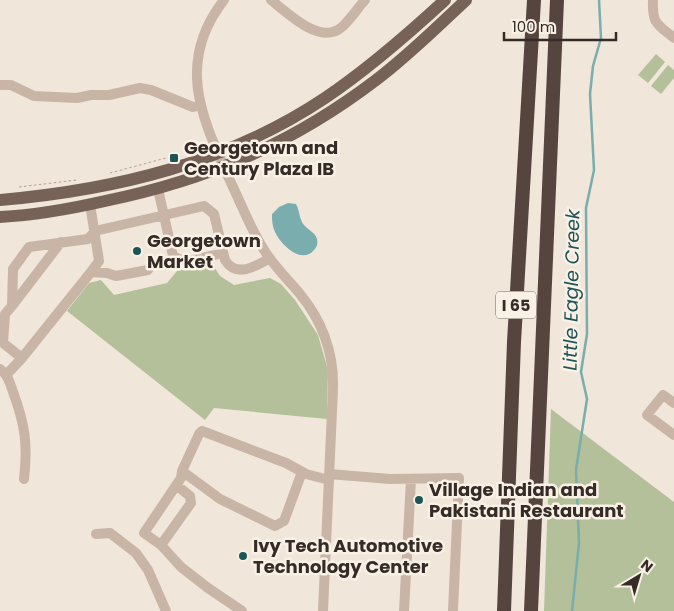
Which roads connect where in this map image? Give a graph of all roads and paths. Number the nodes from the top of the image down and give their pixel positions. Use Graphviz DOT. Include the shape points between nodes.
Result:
graph roads {
  1 [pos="224,0"];
  2 [pos="271,0"];
  3 [pos="365,0"];
  4 [pos="445,0"];
  5 [pos="466,0"];
  6 [pos="534,0"];
  7 [pos="556,0"];
  8 [pos="652,0"];
  9 [pos="674,38"];
  10 [pos="0,85"];
  11 [pos="201,105"];
  12 [pos="219,154"];
  13 [pos="174,158"];
  14 [pos="224,167"];
  15 [pos="109,174"];
  16 [pos="78,180"];
  17 [pos="12,188"];
  18 [pos="158,189"];
  19 [pos="0,200"];
  20 [pos="90,204"];
  21 [pos="165,214"];
  22 [pos="0,217"];
  23 [pos="95,230"];
  24 [pos="62,242"];
  25 [pos="223,253"];
  26 [pos="270,258"];
  27 [pos="100,261"];
  28 [pos="148,270"];
  29 [pos="91,272"];
  30 [pos="107,274"];
  31 [pos="12,306"];
  32 [pos="22,358"];
  33 [pos="3,372"];
  34 [pos="674,403"];
  35 [pos="674,435"];
  36 [pos="182,471"];
  37 [pos="302,472"];
  38 [pos="329,477"];
  39 [pos="411,478"];
  40 [pos="24,479"];
  41 [pos="176,485"];
  42 [pos="96,534"];
  43 [pos="161,546"];
  44 [pos="166,611"];
  45 [pos="242,611"];
  46 [pos="323,611"];
  47 [pos="404,611"];
  48 [pos="453,611"];
  49 [pos="504,611"];
  50 [pos="531,611"];
  1 -- 11 [label="street" via="209,21 199,48 197,76"];
  2 -- 3 [label="street" via="309,28 324,34 341,28"];
  4 -- 12 [label="main road" via="380,58 330,95 265,133"];
  5 -- 14 [label="main road" via="397,63 355,95 294,133"];
  6 -- 49 [label="highway, I 65" via="514,342"];
  7 -- 50 [label="highway, I 65"];
  8 -- 9 [label="street" via="654,20"];
  10 -- 11 [label="street" via="34,96 77,98 140,88 193,107"];
  11 -- 12 [label="street"];
  12 -- 14 [label="street"];
  12 -- 19 [label="main road" via="128,182"];
  13 -- 15 [label="path"];
  14 -- 18 [label="main road"];
  14 -- 26 [label="street"];
  16 -- 17 [label="path"];
  18 -- 20 [label="main road"];
  18 -- 21 [label="street"];
  20 -- 22 [label="main road"];
  20 -- 23 [label="street"];
  21 -- 23 [label="street"];
  21 -- 25 [label="street" via="204,206 209,209 214,214"];
  21 -- 25 [label="street" via="173,256 185,262"];
  23 -- 24 [label="street" via="88,239"];
  23 -- 27 [label="street"];
  24 -- 31 [label="street"];
  24 -- 31 [label="street" via="29,247 13,269"];
  25 -- 26 [label="street" via="229,266 236,270 245,270"];
  26 -- 38 [label="street" via="312,311 329,350 333,379"];
  27 -- 29 [label="street"];
  27 -- 30 [label="street"];
  28 -- 30 [label="street" via="116,276"];
  29 -- 30 [label="street"];
  29 -- 32 [label="street"];
  31 -- 32 [label="street" via="5,314 3,343"];
  32 -- 33 [label="street"];
  33 -- 40 [label="street" via="22,415 27,457"];
  34 -- 35 [label="street" via="663,395 647,415"];
  36 -- 37 [label="street" via="202,431"];
  36 -- 37 [label="street" via="220,499 275,526 284,521"];
  36 -- 41 [label="street"];
  37 -- 38 [label="street"];
  38 -- 39 [label="street"];
  38 -- 46 [label="street"];
  39 -- 47 [label="street"];
  39 -- 48 [label="street" via="459,478"];
  41 -- 43 [label="street" via="190,496 191,503"];
  41 -- 43 [label="street" via="144,533"];
  42 -- 44 [label="street" via="110,534 136,553 148,570"];
  43 -- 45 [label="street" via="180,566"];
}
